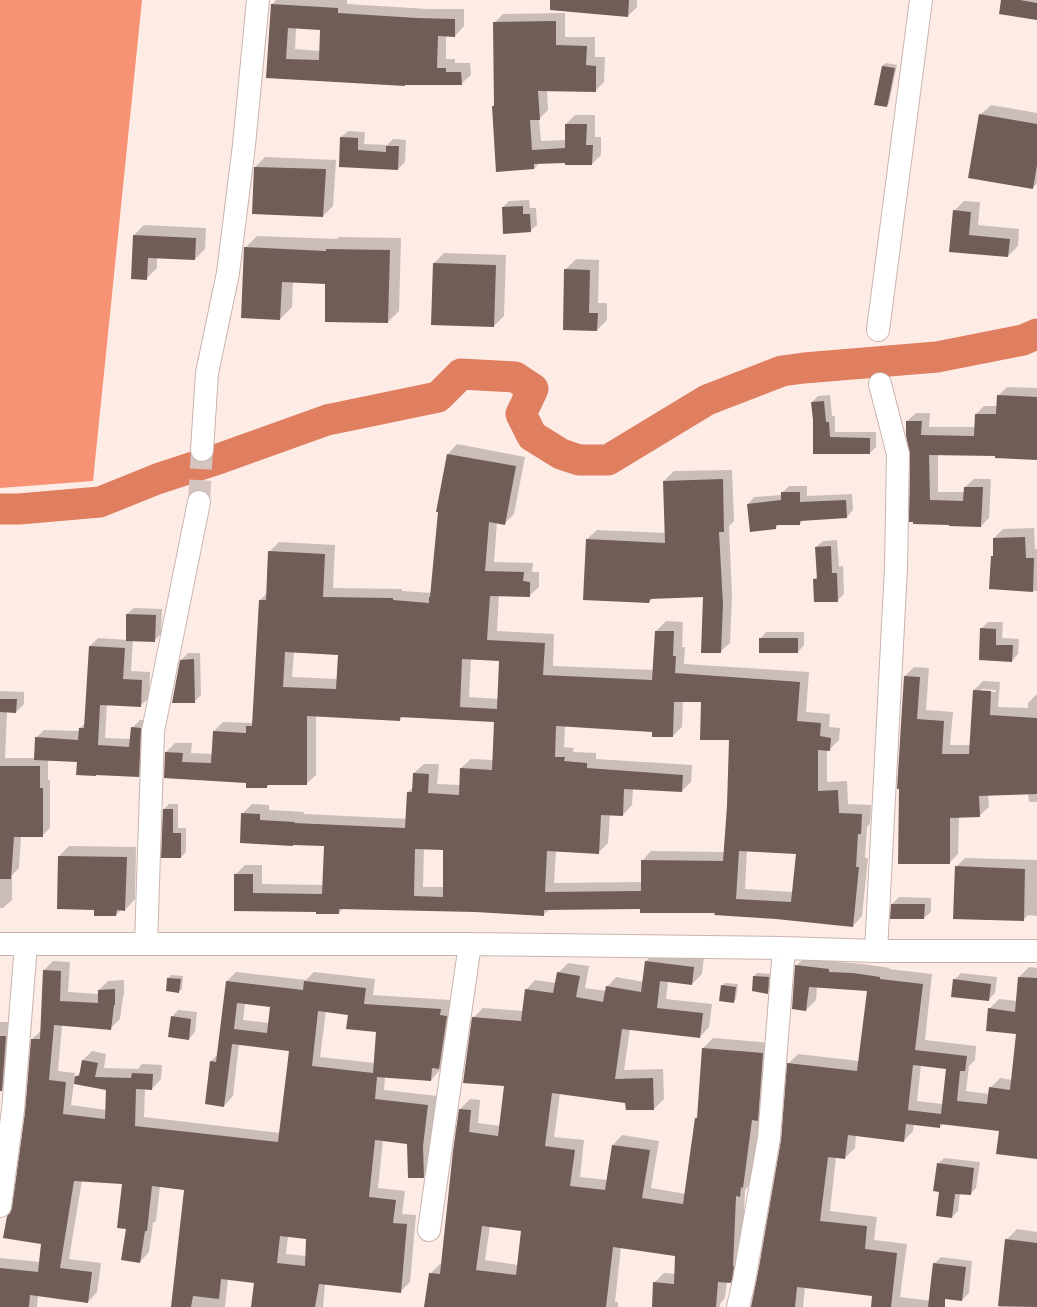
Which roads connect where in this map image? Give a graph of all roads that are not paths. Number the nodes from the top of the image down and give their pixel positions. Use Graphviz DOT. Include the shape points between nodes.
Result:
graph roads {
  1 [pos="258,0"];
  2 [pos="921,0"];
  3 [pos="878,330"];
  4 [pos="880,384"];
  5 [pos="202,450"];
  6 [pos="199,502"];
  7 [pos="0,944"];
  8 [pos="26,944"];
  9 [pos="146,944"];
  10 [pos="470,944"];
  11 [pos="784,948"];
  12 [pos="876,951"];
  13 [pos="1037,951"];
  14 [pos="0,1206"];
  15 [pos="429,1230"];
  16 [pos="738,1307"];
  1 -- 5 [label="street" via="228,273 207,373"];
  2 -- 3 [label="street"];
  4 -- 12 [label="street" via="898,454 896,568"];
  6 -- 9 [label="street" via="153,731"];
  7 -- 8 [label="street"];
  8 -- 9 [label="street"];
  8 -- 14 [label="street" via="13,1110"];
  9 -- 10 [label="street"];
  10 -- 11 [label="street"];
  10 -- 15 [label="street"];
  11 -- 12 [label="street"];
  11 -- 16 [label="street" via="769,1138"];
  12 -- 13 [label="street"];
}
